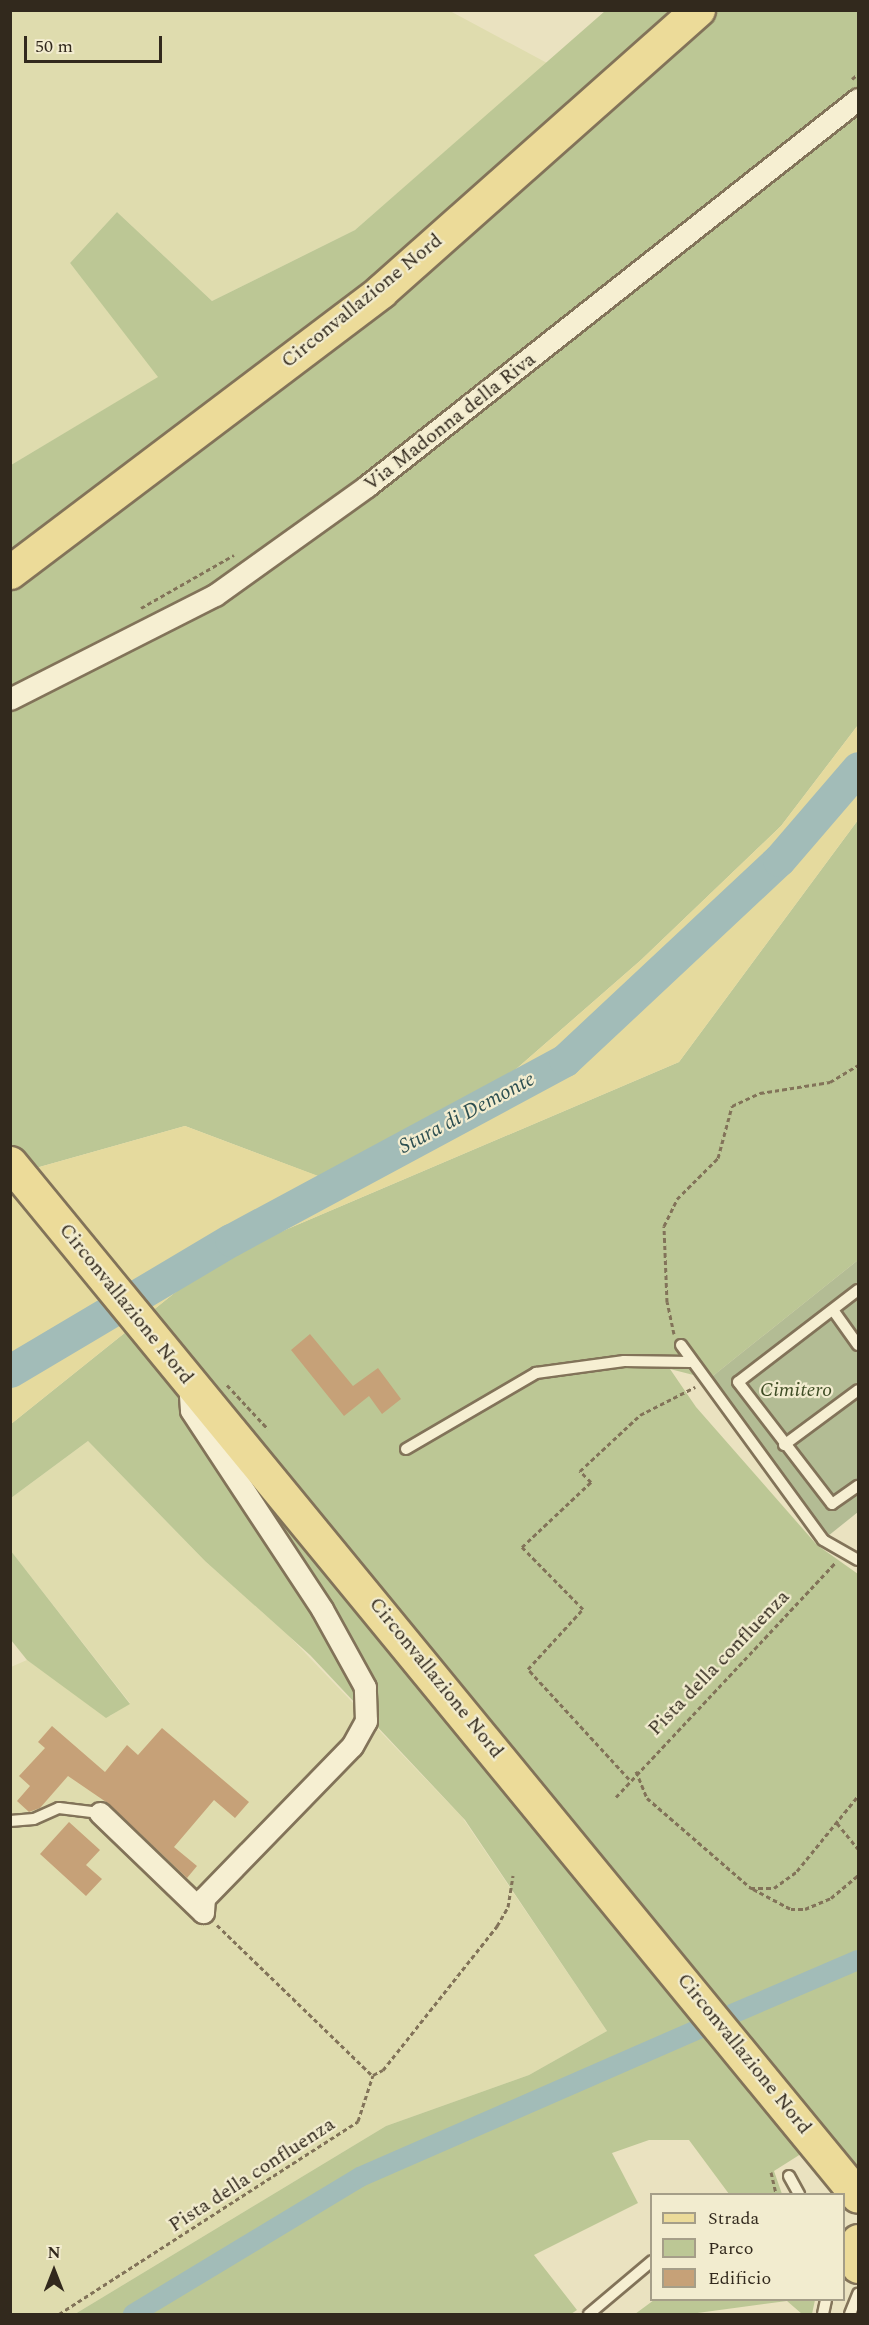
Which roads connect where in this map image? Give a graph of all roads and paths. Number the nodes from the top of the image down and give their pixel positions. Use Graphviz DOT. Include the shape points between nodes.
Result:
graph roads {
  1 [pos="698,10"];
  2 [pos="858,74"];
  3 [pos="851,93"];
  4 [pos="244,549"];
  5 [pos="10,572"];
  6 [pos="135,612"];
  7 [pos="10,699"];
  8 [pos="858,1065"];
  9 [pos="12,1165"];
  10 [pos="858,1290"];
  11 [pos="833,1310"];
  12 [pos="681,1345"];
  13 [pos="858,1345"];
  14 [pos="690,1362"];
  15 [pos="189,1380"];
  16 [pos="705,1383"];
  17 [pos="858,1390"];
  18 [pos="237,1394"];
  19 [pos="268,1429"];
  20 [pos="784,1445"];
  21 [pos="406,1449"];
  22 [pos="858,1486"];
  23 [pos="854,1556"];
  24 [pos="636,1771"];
  25 [pos="628,1779"];
  26 [pos="858,1796"];
  27 [pos="616,1797"];
  28 [pos="100,1813"];
  29 [pos="10,1821"];
  30 [pos="837,1823"];
  31 [pos="858,1849"];
  32 [pos="513,1875"];
  33 [pos="858,1875"];
  34 [pos="751,1888"];
  35 [pos="203,1912"];
  36 [pos="373,2075"];
  37 [pos="771,2172"];
  38 [pos="789,2176"];
  39 [pos="776,2193"];
  40 [pos="798,2193"];
  41 [pos="858,2196"];
  42 [pos="858,2241"];
  43 [pos="650,2262"];
  44 [pos="858,2266"];
  45 [pos="858,2294"];
  46 [pos="59,2314"];
  47 [pos="589,2314"];
  48 [pos="849,2314"];
  1 -- 5 [label="main road, Circonvallazione Nord" via="381,291"];
  2 -- 3 [label="path"];
  3 -- 7 [label="street, Via Madonna della Riva" via="376,479 253,568 214,595"];
  4 -- 6 [label="path"];
  8 -- 12 [label="path" via="830,1082 760,1093 732,1106 718,1158 677,1199 664,1226 668,1317"];
  9 -- 15 [label="main road, Circonvallazione Nord"];
  10 -- 11 [label="lane"];
  11 -- 13 [label="lane"];
  11 -- 20 [label="lane" via="738,1382"];
  12 -- 14 [label="lane"];
  14 -- 16 [label="lane"];
  14 -- 21 [label="lane" via="624,1361 536,1373"];
  15 -- 35 [label="street" via="190,1410 322,1609 368,1703 366,1721 352,1746 204,1898"];
  15 -- 41 [label="main road, Circonvallazione Nord"];
  16 -- 23 [label="lane" via="822,1540"];
  16 -- 25 [label="path" via="640,1414 580,1470 591,1482 522,1547 583,1610 528,1669"];
  17 -- 20 [label="lane"];
  18 -- 19 [label="path"];
  20 -- 22 [label="lane" via="832,1504"];
  23 -- 24 [label="path, Pista della confluenza"];
  24 -- 25 [label="path, Pista della confluenza"];
  24 -- 34 [label="path" via="647,1798"];
  25 -- 27 [label="path, Pista della confluenza"];
  26 -- 30 [label="path"];
  28 -- 29 [label="lane" via="59,1808 34,1819"];
  28 -- 35 [label="street"];
  30 -- 31 [label="path"];
  30 -- 34 [label="path" via="797,1871 774,1888"];
  32 -- 36 [label="path, Pista della confluenza" via="507,1907 497,1926 383,2070"];
  33 -- 34 [label="path" via="831,1898 805,1909 791,1909"];
  35 -- 36 [label="path"];
  36 -- 46 [label="path, Pista della confluenza" via="358,2121 343,2136"];
  37 -- 39 [label="path"];
  38 -- 40 [label="lane"];
  42 -- 44 [label="main road"];
  43 -- 47 [label="lane"];
  45 -- 48 [label="lane"];
}
